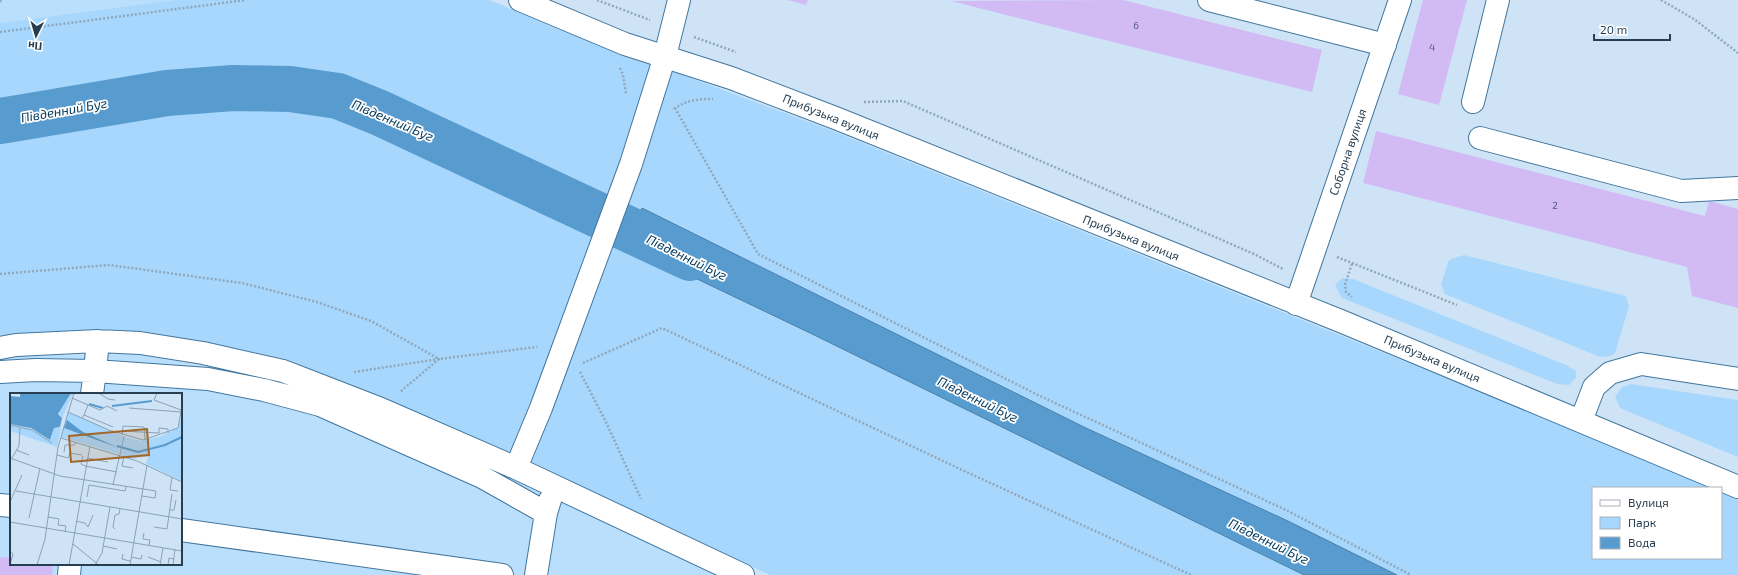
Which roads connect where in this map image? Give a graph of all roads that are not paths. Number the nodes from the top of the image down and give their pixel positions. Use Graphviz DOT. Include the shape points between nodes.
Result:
graph roads {
  1 [pos="520,0"];
  2 [pos="679,0"];
  3 [pos="1209,0"];
  4 [pos="1498,0"];
  5 [pos="1399,5"];
  6 [pos="562,8"];
  7 [pos="1385,45"];
  8 [pos="665,56"];
  9 [pos="1473,102"];
  10 [pos="1480,138"];
  11 [pos="1738,188"];
  12 [pos="1296,304"];
  13 [pos="98,341"];
  14 [pos="0,348"];
  15 [pos="94,371"];
  16 [pos="0,372"];
  17 [pos="1738,379"];
  18 [pos="92,393"];
  19 [pos="1581,421"];
  20 [pos="516,468"];
  21 [pos="554,485"];
  22 [pos="1738,487"];
  23 [pos="0,505"];
  24 [pos="10,506"];
  25 [pos="546,513"];
  26 [pos="182,530"];
  27 [pos="70,565"];
  28 [pos="69,575"];
  29 [pos="502,575"];
  30 [pos="536,575"];
  31 [pos="743,575"];
  1 -- 6 [label="street, Прибузька вулиця"];
  2 -- 8 [label="street"];
  3 -- 7 [label="street"];
  4 -- 9 [label="street"];
  5 -- 7 [label="street, Соборна вулиця"];
  6 -- 8 [label="street, Прибузька вулиця" via="625,44"];
  7 -- 12 [label="street, Соборна вулиця"];
  8 -- 12 [label="street, Прибузька вулиця" via="838,119"];
  8 -- 20 [label="street" via="631,164 541,408"];
  10 -- 11 [label="street" via="1681,191"];
  12 -- 19 [label="street, Прибузька вулиця"];
  13 -- 14 [label="street"];
  13 -- 15 [label="street"];
  13 -- 20 [label="street" via="140,343 203,352 283,371 381,409"];
  15 -- 16 [label="street"];
  15 -- 18 [label="street"];
  15 -- 25 [label="street" via="208,379 320,405 482,477"];
  17 -- 19 [label="street" via="1641,364 1610,373 1594,387"];
  19 -- 22 [label="street, Прибузька вулиця"];
  20 -- 21 [label="street"];
  21 -- 25 [label="street"];
  21 -- 31 [label="street"];
  23 -- 24 [label="street"];
  25 -- 30 [label="street"];
  26 -- 29 [label="street"];
  27 -- 28 [label="street"];
}
